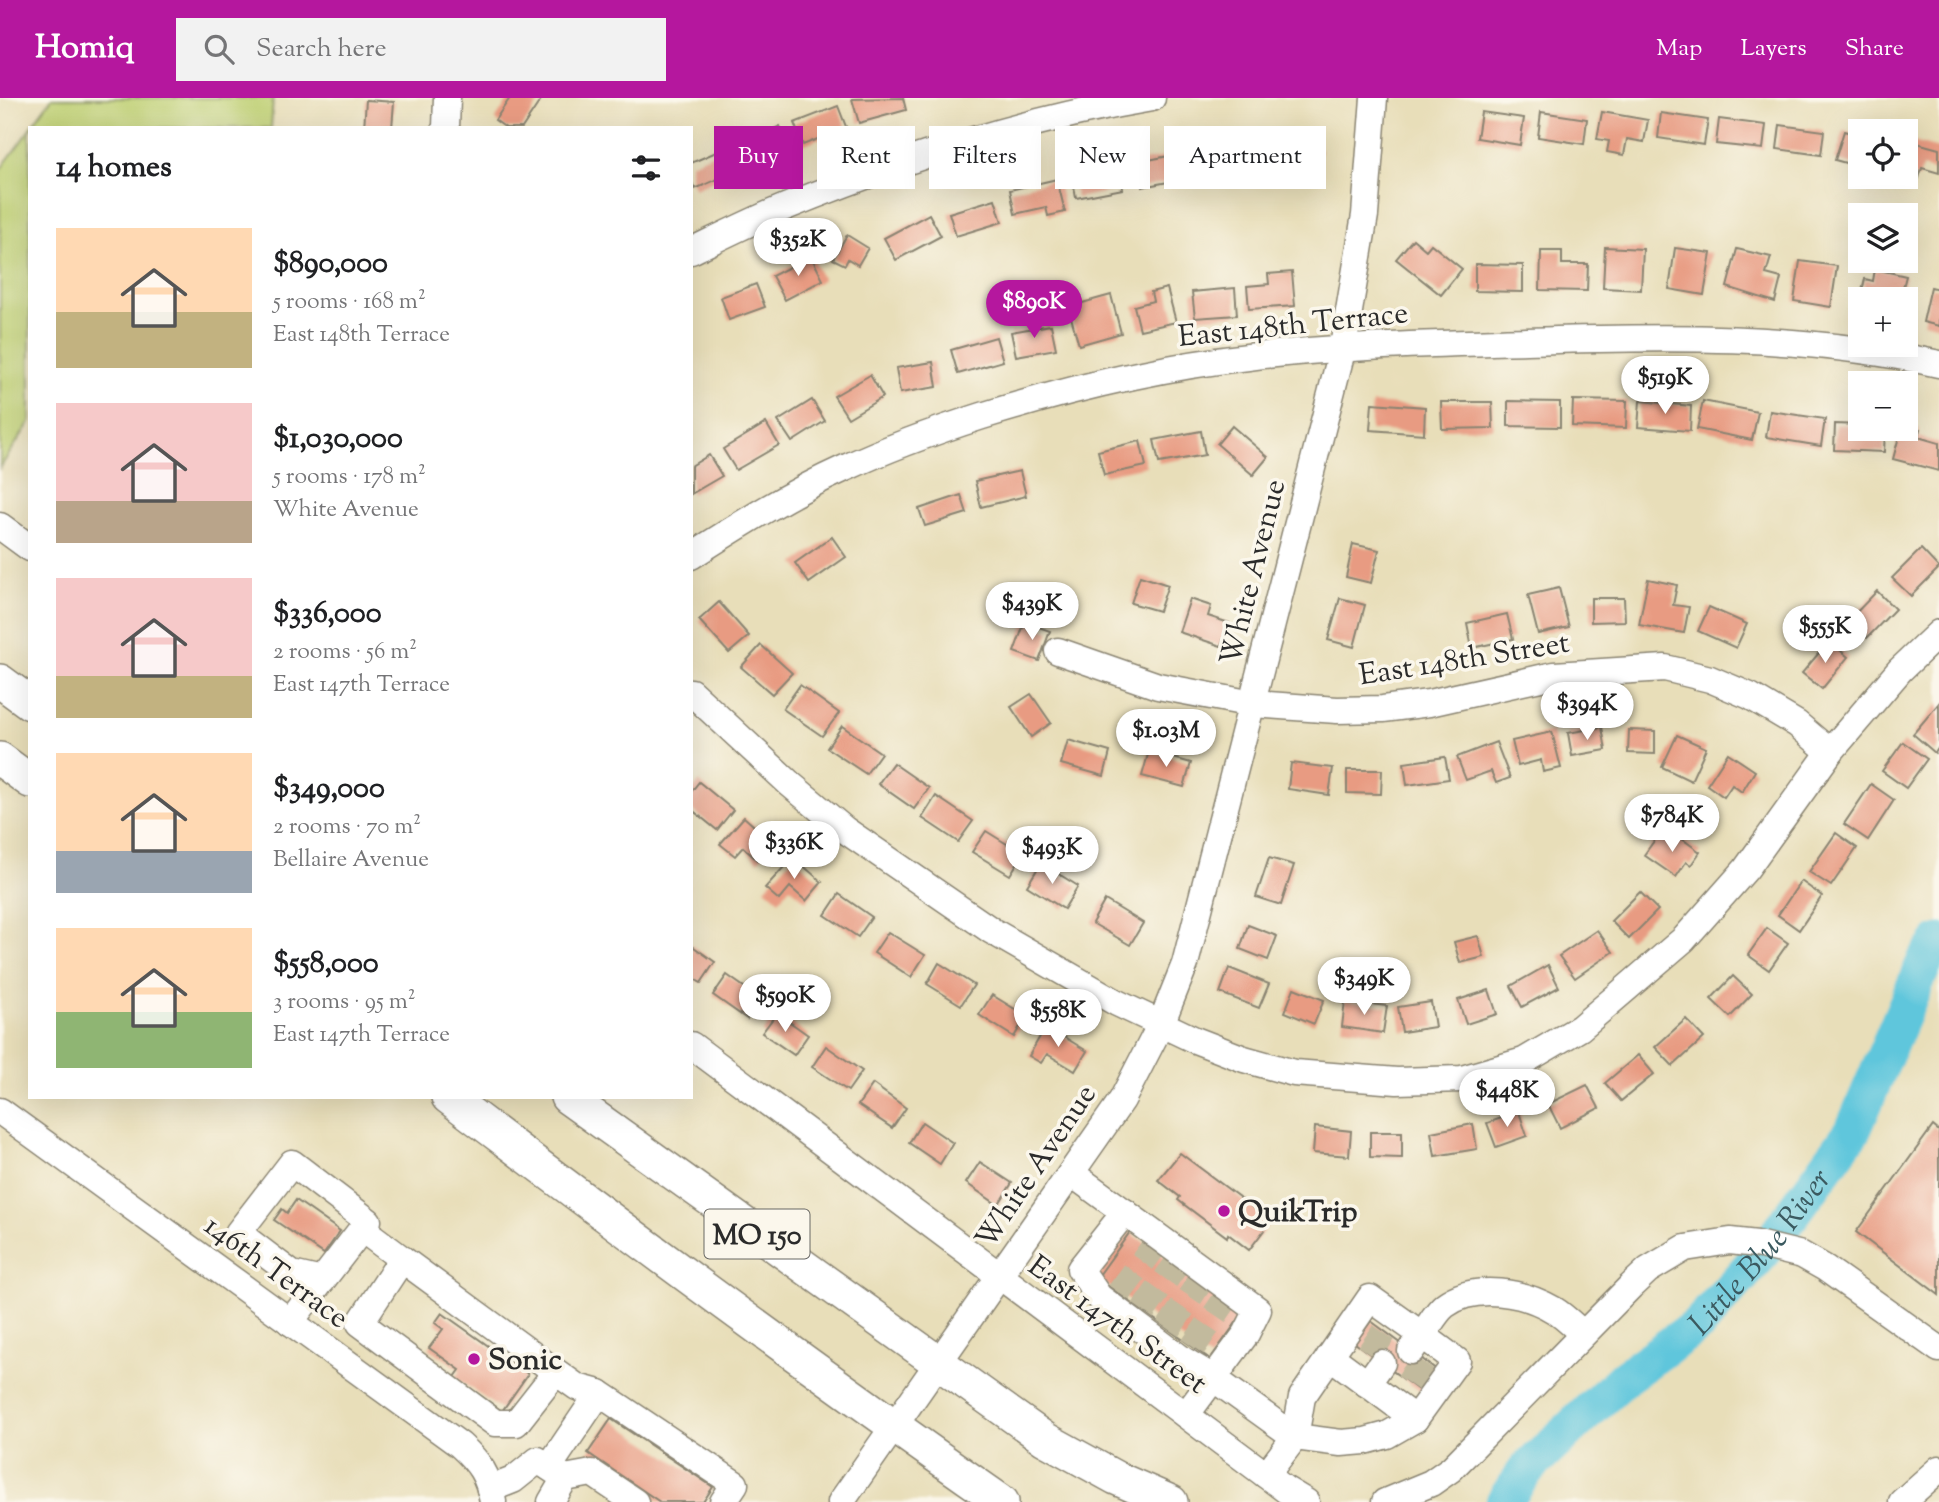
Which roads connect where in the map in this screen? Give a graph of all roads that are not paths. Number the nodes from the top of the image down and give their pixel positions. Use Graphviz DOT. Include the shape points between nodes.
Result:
graph roads {
  1 [pos="447,98"];
  2 [pos="1152,98"];
  3 [pos="1374,98"];
  4 [pos="446,126"];
  5 [pos="693,250"];
  6 [pos="1343,347"];
  7 [pos="1939,364"];
  8 [pos="0,526"];
  9 [pos="28,547"];
  10 [pos="693,555"];
  11 [pos="1939,633"];
  12 [pos="1058,651"];
  13 [pos="0,681"];
  14 [pos="693,694"];
  15 [pos="28,702"];
  16 [pos="1253,704"];
  17 [pos="1830,752"];
  18 [pos="0,759"];
  19 [pos="28,780"];
  20 [pos="1161,1024"];
  21 [pos="693,1047"];
  22 [pos="450,1099"];
  23 [pos="570,1099"];
  24 [pos="0,1111"];
  25 [pos="1071,1173"];
  26 [pos="1125,1212"];
  27 [pos="362,1229"];
  28 [pos="402,1259"];
  29 [pos="999,1277"];
  30 [pos="322,1281"];
  31 [pos="290,1322"];
  32 [pos="1583,1334"];
  33 [pos="1410,1338"];
  34 [pos="386,1342"];
  35 [pos="1939,1349"];
  36 [pos="1329,1356"];
  37 [pos="938,1364"];
  38 [pos="556,1372"];
  39 [pos="365,1376"];
  40 [pos="1213,1378"];
  41 [pos="1385,1383"];
  42 [pos="599,1393"];
  43 [pos="1186,1415"];
  44 [pos="488,1418"];
  45 [pos="894,1427"];
  46 [pos="1295,1437"];
  47 [pos="464,1449"];
  48 [pos="1939,1469"];
  49 [pos="557,1472"];
  50 [pos="1266,1475"];
  51 [pos="491,1496"];
  52 [pos="551,1502"];
  53 [pos="635,1502"];
  54 [pos="723,1502"];
  55 [pos="841,1502"];
  56 [pos="1002,1502"];
  57 [pos="1171,1502"];
  58 [pos="1306,1502"];
  59 [pos="1385,1502"];
  60 [pos="1902,1502"];
  1 -- 4 [label="street"];
  2 -- 5 [label="street" via="1012,129 904,161 782,208"];
  3 -- 6 [label="street, White Avenue" via="1365,215"];
  6 -- 7 [label="street, East 148th Terrace" via="1601,338 1746,340"];
  6 -- 10 [label="street, East 148th Terrace" via="1140,374 1037,399 926,434 831,474"];
  6 -- 16 [label="street, White Avenue"];
  8 -- 9 [label="street"];
  11 -- 17 [label="street" via="1900,670"];
  12 -- 16 [label="street, East 148th Street" via="1158,686"];
  13 -- 15 [label="main road"];
  14 -- 20 [label="street" via="845,830 1002,937"];
  16 -- 17 [label="street, East 148th Street" via="1383,709 1554,675 1665,668 1750,695 1797,724"];
  16 -- 20 [label="street, White Avenue" via="1185,964"];
  17 -- 20 [label="street" via="1746,869 1684,939 1580,1028 1524,1060 1462,1079 1397,1081 1294,1073 1244,1059"];
  18 -- 19 [label="main road"];
  20 -- 25 [label="street, White Avenue" via="1122,1100"];
  21 -- 29 [label="street, East 147th Street"];
  22 -- 45 [label="main road, MO 150"];
  23 -- 37 [label="main road, MO 150"];
  24 -- 31 [label="street, 146th Terrace"];
  25 -- 26 [label="street"];
  25 -- 29 [label="street, White Avenue"];
  26 -- 40 [label="street" via="1203,1277 1258,1310"];
  26 -- 40 [label="street" via="1080,1269 1099,1297 1115,1299 1188,1353"];
  27 -- 28 [label="street"];
  27 -- 30 [label="street"];
  27 -- 30 [label="street" via="368,1221 292,1163 238,1233 292,1274"];
  28 -- 34 [label="street" via="360,1323"];
  28 -- 38 [label="street"];
  29 -- 37 [label="street, White Avenue"];
  29 -- 43 [label="street, East 147th Street"];
  30 -- 31 [label="street"];
  31 -- 39 [label="street, 146th Terrace"];
  32 -- 33 [label="street" via="1555,1310 1497,1292 1468,1294 1444,1306"];
  32 -- 35 [label="street" via="1648,1270 1685,1248 1730,1241 1802,1255"];
  32 -- 59 [label="street" via="1451,1469 1431,1483"];
  33 -- 36 [label="street" via="1370,1298"];
  33 -- 41 [label="street" via="1457,1361"];
  34 -- 39 [label="street"];
  34 -- 44 [label="street"];
  36 -- 41 [label="street"];
  36 -- 46 [label="street" via="1302,1397"];
  37 -- 45 [label="street, White Avenue"];
  37 -- 57 [label="main road, MO 150" via="1045,1438 1116,1478"];
  38 -- 42 [label="street" via="577,1387"];
  38 -- 44 [label="street" via="516,1423 495,1423"];
  39 -- 47 [label="street, 146th Terrace"];
  40 -- 43 [label="street"];
  40 -- 46 [label="street"];
  41 -- 46 [label="street" via="1387,1435 1341,1443"];
  42 -- 49 [label="street"];
  42 -- 54 [label="street" via="735,1484"];
  43 -- 50 [label="street, East 147th Street"];
  44 -- 47 [label="street"];
  45 -- 55 [label="street, White Avenue"];
  45 -- 56 [label="main road, MO 150"];
  46 -- 50 [label="street"];
  47 -- 51 [label="street, 146th Terrace" via="477,1460"];
  48 -- 60 [label="street"];
  49 -- 51 [label="street" via="538,1460"];
  49 -- 52 [label="street"];
  49 -- 53 [label="street" via="592,1473"];
  50 -- 58 [label="street, East 147th Street"];
}
